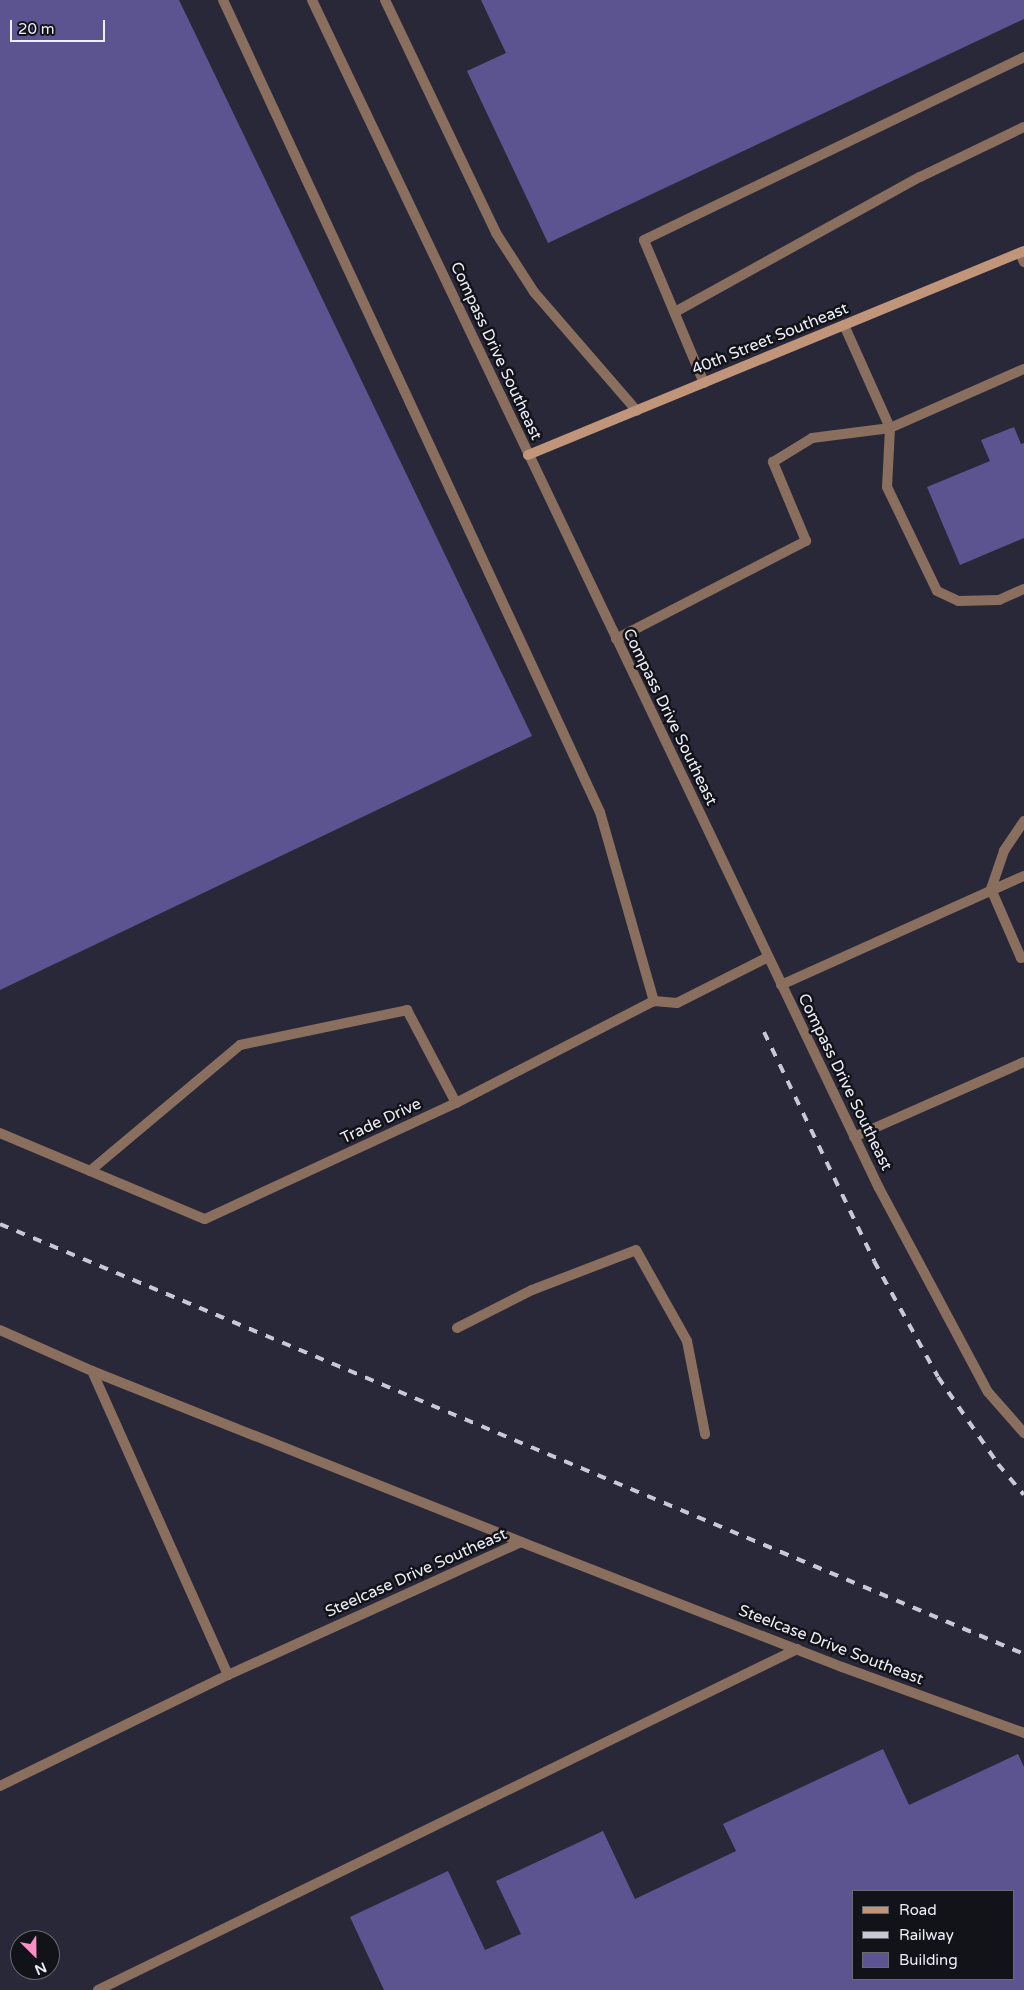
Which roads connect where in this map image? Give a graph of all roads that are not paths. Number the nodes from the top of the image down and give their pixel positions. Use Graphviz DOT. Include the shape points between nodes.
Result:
graph roads {
  1 [pos="222,0"];
  2 [pos="312,0"];
  3 [pos="386,0"];
  4 [pos="1024,56"];
  5 [pos="1024,128"];
  6 [pos="1023,255"];
  7 [pos="675,312"];
  8 [pos="844,325"];
  9 [pos="1024,368"];
  10 [pos="704,383"];
  11 [pos="637,411"];
  12 [pos="890,428"];
  13 [pos="528,455"];
  14 [pos="1024,589"];
  15 [pos="616,640"];
  16 [pos="1024,821"];
  17 [pos="1024,876"];
  18 [pos="991,889"];
  19 [pos="768,958"];
  20 [pos="1024,958"];
  21 [pos="781,985"];
  22 [pos="654,1002"];
  23 [pos="1024,1062"];
  24 [pos="456,1103"];
  25 [pos="0,1132"];
  26 [pos="854,1137"];
  27 [pos="90,1171"];
  28 [pos="457,1328"];
  29 [pos="0,1330"];
  30 [pos="92,1371"];
  31 [pos="1024,1433"];
  32 [pos="705,1434"];
  33 [pos="521,1542"];
  34 [pos="797,1649"];
  35 [pos="228,1675"];
  36 [pos="1024,1732"];
  37 [pos="0,1786"];
  38 [pos="98,1990"];
  1 -- 22 [label="street" via="600,812"];
  2 -- 13 [label="street, Compass Drive Southeast"];
  3 -- 11 [label="street" via="496,234 534,292"];
  4 -- 7 [label="street" via="644,240"];
  5 -- 7 [label="street" via="920,176"];
  6 -- 8 [label="street, 40th Street Southeast"];
  7 -- 10 [label="street"];
  8 -- 10 [label="street, 40th Street Southeast"];
  8 -- 12 [label="street"];
  9 -- 12 [label="street"];
  10 -- 11 [label="street, 40th Street Southeast"];
  11 -- 13 [label="street, 40th Street Southeast"];
  12 -- 14 [label="street" via="888,488 937,591 958,601 999,600"];
  12 -- 15 [label="street" via="812,438 773,462 806,542"];
  13 -- 15 [label="street, Compass Drive Southeast"];
  15 -- 19 [label="street, Compass Drive Southeast"];
  16 -- 18 [label="street" via="1004,851"];
  17 -- 18 [label="street"];
  18 -- 20 [label="street" via="1021,958"];
  18 -- 21 [label="street"];
  19 -- 21 [label="street, Compass Drive Southeast"];
  19 -- 22 [label="street, Trade Drive" via="677,1003"];
  21 -- 26 [label="street, Compass Drive Southeast"];
  22 -- 24 [label="street, Trade Drive"];
  23 -- 26 [label="street"];
  24 -- 27 [label="street, Trade Drive" via="205,1219"];
  24 -- 27 [label="street" via="407,1010 240,1045"];
  25 -- 27 [label="street, Trade Drive"];
  26 -- 31 [label="street, Compass Drive Southeast" via="988,1392"];
  28 -- 32 [label="street" via="532,1290 636,1250 687,1341"];
  29 -- 30 [label="street"];
  30 -- 33 [label="street"];
  30 -- 35 [label="street"];
  33 -- 34 [label="street, Steelcase Drive Southeast"];
  33 -- 35 [label="street, Steelcase Drive Southeast"];
  34 -- 36 [label="street, Steelcase Drive Southeast"];
  34 -- 38 [label="street"];
  35 -- 37 [label="street, Steelcase Drive Southeast"];
}
